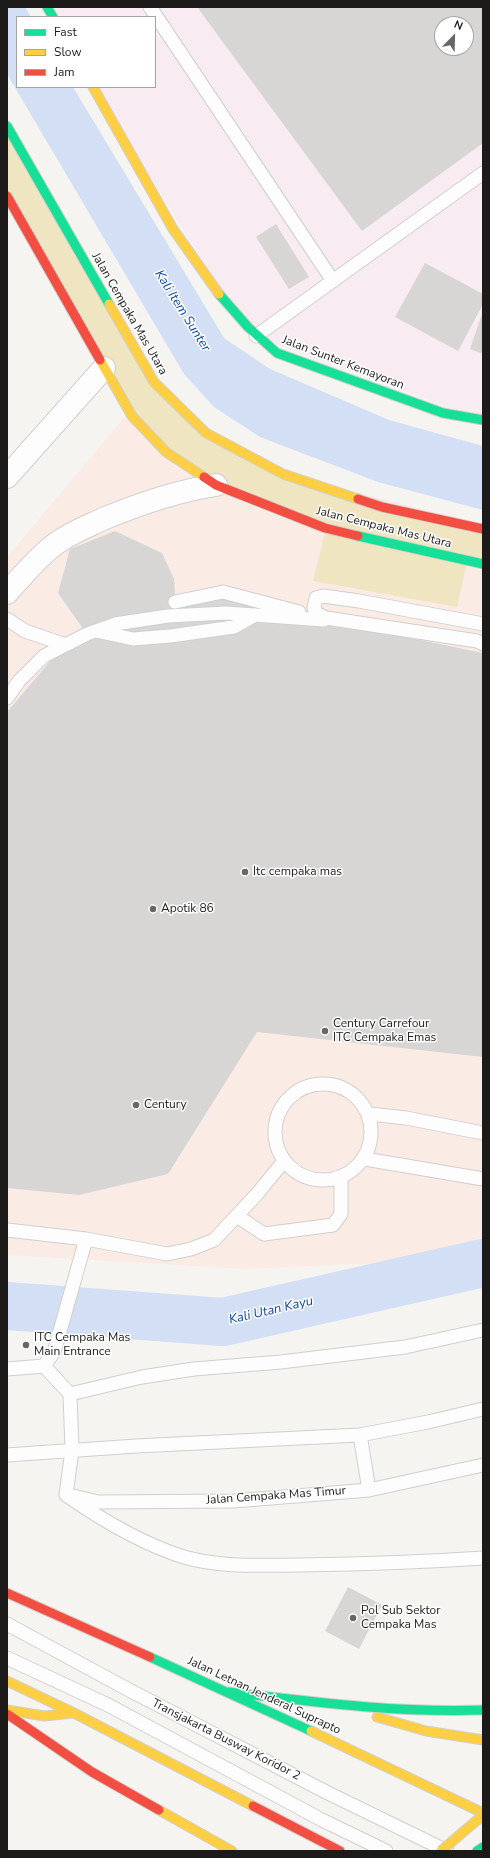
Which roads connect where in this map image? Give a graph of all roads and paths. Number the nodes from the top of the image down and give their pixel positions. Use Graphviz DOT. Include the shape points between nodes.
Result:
graph roads {
  1 [pos="47,7"];
  2 [pos="150,7"];
  3 [pos="52,16"];
  4 [pos="94,88"];
  5 [pos="7,126"];
  6 [pos="483,173"];
  7 [pos="7,196"];
  8 [pos="333,281"];
  9 [pos="256,336"];
  10 [pos="104,368"];
  11 [pos="483,420"];
  12 [pos="7,478"];
  13 [pos="216,485"];
  14 [pos="483,529"];
  15 [pos="483,564"];
  16 [pos="10,584"];
  17 [pos="176,602"];
  18 [pos="430,614"];
  19 [pos="255,615"];
  20 [pos="483,617"];
  21 [pos="326,618"];
  22 [pos="7,619"];
  23 [pos="483,624"];
  24 [pos="95,631"];
  25 [pos="481,641"];
  26 [pos="66,645"];
  27 [pos="7,698"];
  28 [pos="370,1114"];
  29 [pos="483,1133"];
  30 [pos="365,1159"];
  31 [pos="284,1161"];
  32 [pos="341,1176"];
  33 [pos="483,1179"];
  34 [pos="237,1216"];
  35 [pos="7,1230"];
  36 [pos="86,1239"];
  37 [pos="483,1330"];
  38 [pos="44,1366"];
  39 [pos="7,1369"];
  40 [pos="70,1394"];
  41 [pos="483,1409"];
  42 [pos="360,1435"];
  43 [pos="72,1450"];
  44 [pos="7,1455"];
  45 [pos="483,1465"];
  46 [pos="369,1490"];
  47 [pos="66,1495"];
  48 [pos="483,1558"];
  49 [pos="7,1582"];
  50 [pos="7,1593"];
  51 [pos="33,1604"];
  52 [pos="7,1624"];
  53 [pos="7,1658"];
  54 [pos="7,1681"];
  55 [pos="229,1692"];
  56 [pos="334,1704"];
  57 [pos="7,1710"];
  58 [pos="483,1710"];
  59 [pos="74,1713"];
  60 [pos="7,1714"];
  61 [pos="483,1740"];
  62 [pos="483,1814"];
  63 [pos="483,1847"];
  64 [pos="232,1851"];
  65 [pos="340,1851"];
  66 [pos="386,1851"];
  67 [pos="441,1851"];
  68 [pos="447,1851"];
  69 [pos="478,1851"];
  1 -- 3 [label="main road"];
  2 -- 8 [label="lane"];
  4 -- 9 [label="main road, Jalan Sunter Kemayoran" via="181,242 235,314"];
  5 -- 14 [label="main road, Jalan Cempaka Mas Utara" via="154,382 206,433 283,474 382,507"];
  6 -- 8 [label="lane"];
  7 -- 10 [label="main road, Jalan Cempaka Mas Utara"];
  8 -- 9 [label="lane"];
  9 -- 11 [label="main road, Jalan Sunter Kemayoran" via="277,353 443,414"];
  10 -- 12 [label="street"];
  10 -- 13 [label="main road, Jalan Cempaka Mas Utara" via="132,416 166,452"];
  13 -- 15 [label="main road, Jalan Cempaka Mas Utara" via="325,528"];
  13 -- 16 [label="street" via="141,504 84,528 56,544"];
  17 -- 21 [label="lane" via="223,592"];
  18 -- 20 [label="lane" via="436,610"];
  18 -- 21 [label="lane" via="359,601 323,596 316,598 316,613"];
  18 -- 23 [label="lane"];
  19 -- 21 [label="lane" via="324,620"];
  19 -- 24 [label="lane" via="226,613 168,616 115,624"];
  19 -- 24 [label="lane" via="234,628 170,636 133,639"];
  21 -- 25 [label="lane"];
  22 -- 26 [label="lane" via="25,631"];
  24 -- 26 [label="lane"];
  26 -- 27 [label="lane" via="44,656 19,681"];
  28 -- 29 [label="lane" via="406,1118"];
  28 -- 30 [label="lane" via="373,1126"];
  28 -- 31 [label="lane" via="343,1086 318,1083 294,1092 278,1112 274,1137"];
  30 -- 32 [label="lane" via="353,1172"];
  30 -- 33 [label="lane"];
  31 -- 32 [label="lane" via="304,1177 329,1181"];
  31 -- 34 [label="lane"];
  32 -- 34 [label="lane" via="341,1214 334,1225 264,1234"];
  34 -- 36 [label="lane" via="214,1240 191,1250 167,1254"];
  35 -- 36 [label="lane"];
  36 -- 38 [label="lane" via="54,1352"];
  37 -- 40 [label="lane" via="406,1347 282,1362 194,1369 142,1377"];
  38 -- 39 [label="lane"];
  38 -- 40 [label="lane"];
  40 -- 43 [label="lane"];
  41 -- 42 [label="lane"];
  42 -- 43 [label="lane"];
  42 -- 46 [label="lane"];
  43 -- 44 [label="lane"];
  43 -- 47 [label="lane"];
  45 -- 46 [label="lane, Jalan Cempaka Mas Timur"];
  46 -- 47 [label="lane, Jalan Cempaka Mas Timur" via="234,1501 98,1502"];
  47 -- 48 [label="lane" via="99,1518 138,1538 184,1557 228,1566 424,1562"];
  49 -- 51 [label="main road, Jalan Letnan Jenderal Suprapto"];
  50 -- 51 [label="main road, Jalan Letnan Jenderal Suprapto"];
  51 -- 55 [label="main road, Jalan Letnan Jenderal Suprapto"];
  52 -- 68 [label="lane, Transjakarta Busway Koridor 2" via="286,1771"];
  53 -- 66 [label="lane, Transjakarta Busway Koridor 2" via="108,1706 322,1820"];
  54 -- 59 [label="main road"];
  55 -- 56 [label="main road"];
  55 -- 62 [label="main road, Jalan Letnan Jenderal Suprapto"];
  56 -- 58 [label="main road" via="400,1710"];
  56 -- 61 [label="main road" via="426,1731"];
  57 -- 59 [label="main road" via="44,1716"];
  59 -- 65 [label="main road"];
  60 -- 64 [label="main road" via="92,1772"];
  62 -- 67 [label="main road, bridge"];
  63 -- 69 [label="main road"];
}
